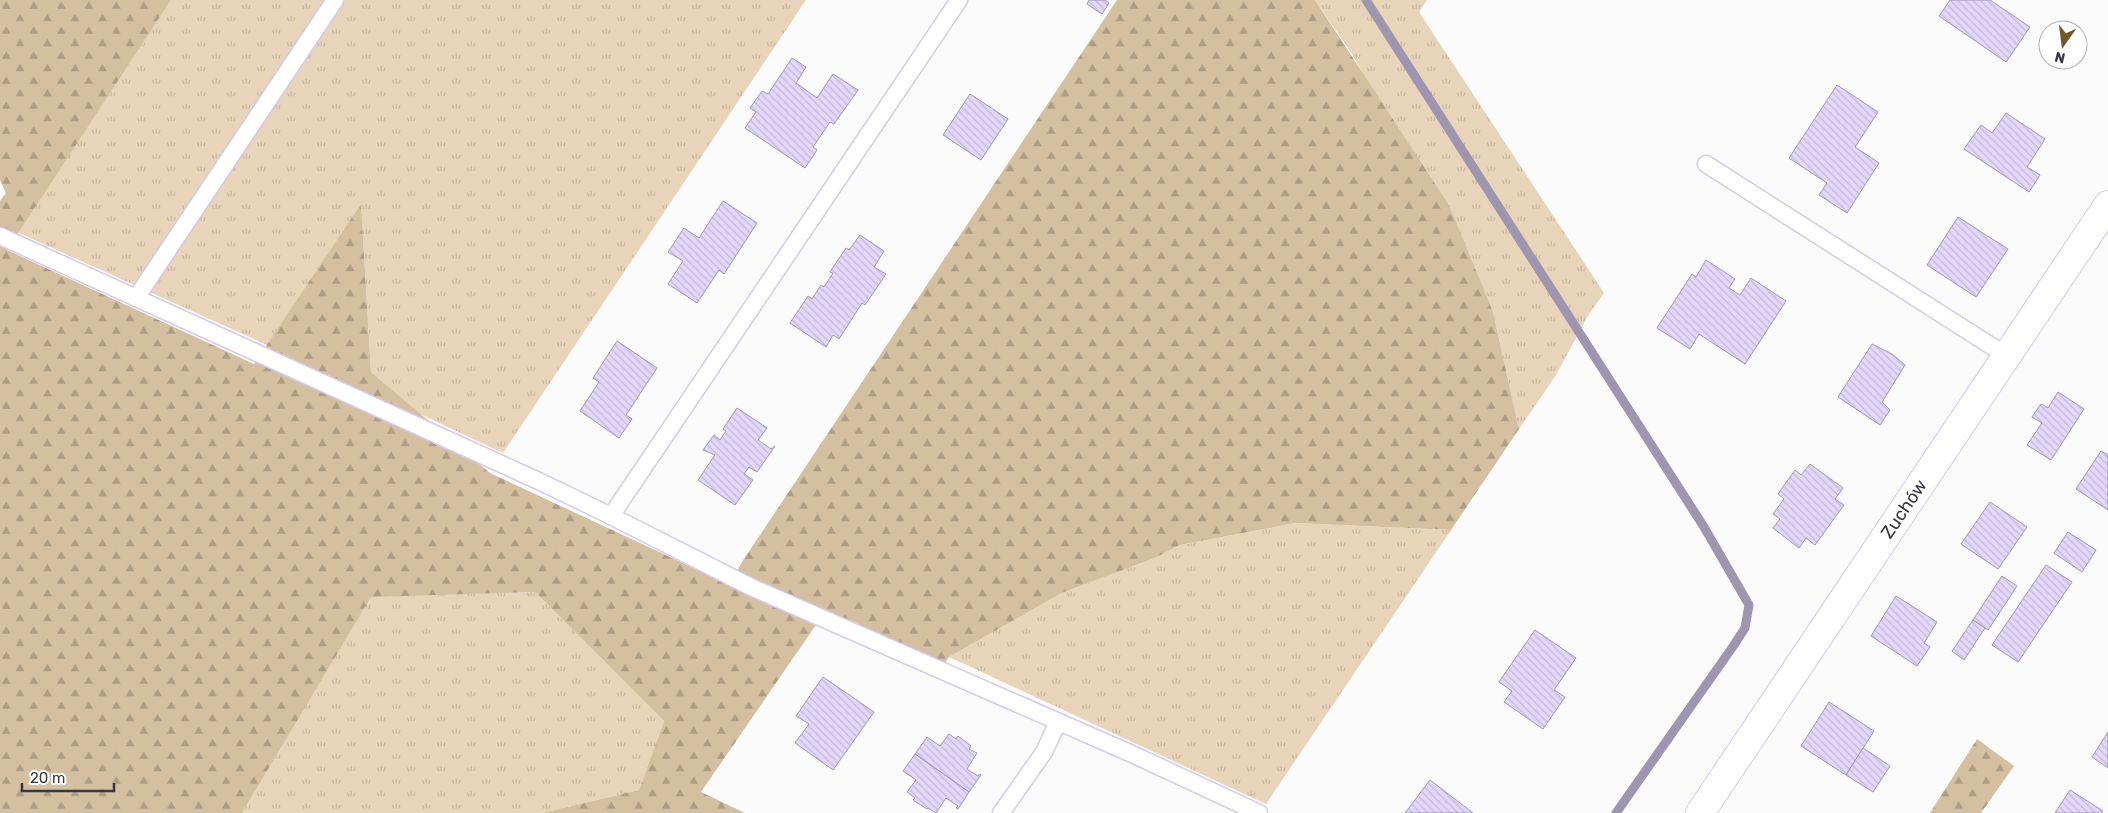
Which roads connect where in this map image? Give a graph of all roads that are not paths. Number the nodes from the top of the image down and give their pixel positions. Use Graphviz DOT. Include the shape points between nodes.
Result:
graph roads {
  1 [pos="334,0"];
  2 [pos="959,0"];
  3 [pos="1706,164"];
  4 [pos="2108,205"];
  5 [pos="0,236"];
  6 [pos="136,298"];
  7 [pos="2007,356"];
  8 [pos="611,516"];
  9 [pos="1058,722"];
  10 [pos="1001,813"];
  11 [pos="1259,813"];
  12 [pos="1700,813"];
  1 -- 6 [label="lane"];
  2 -- 8 [label="lane"];
  3 -- 7 [label="lane"];
  4 -- 7 [label="street, Zuchów"];
  5 -- 6 [label="lane"];
  6 -- 8 [label="lane"];
  7 -- 12 [label="street, Zuchów"];
  8 -- 9 [label="lane" via="751,586"];
  9 -- 10 [label="lane" via="1044,752"];
  9 -- 11 [label="lane"];
}
